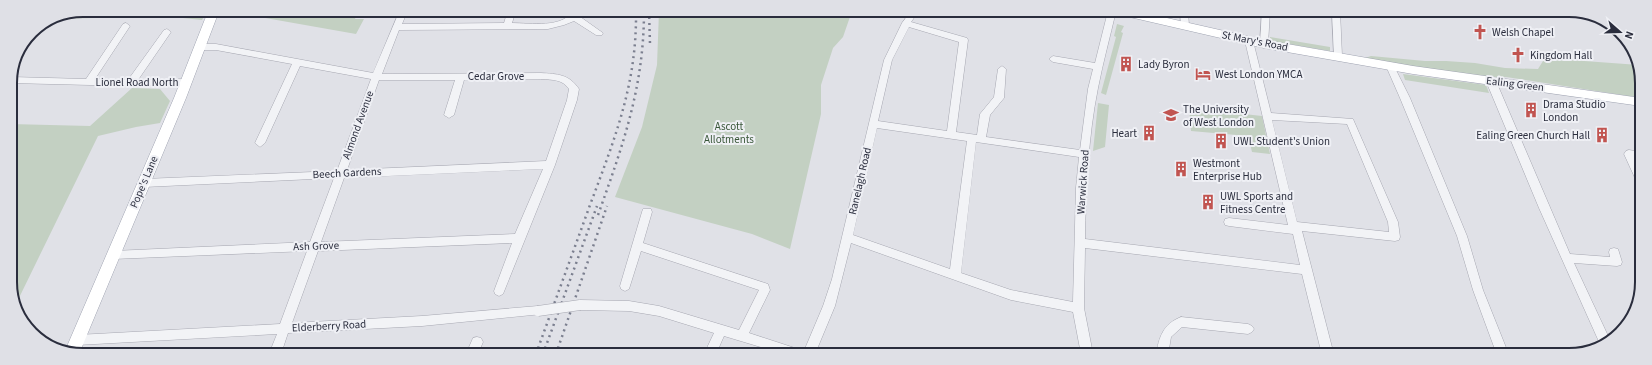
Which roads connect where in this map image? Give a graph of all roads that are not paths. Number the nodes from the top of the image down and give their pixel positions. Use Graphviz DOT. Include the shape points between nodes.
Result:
graph roads {
  1 [pos="212,17"];
  2 [pos="401,17"];
  3 [pos="509,17"];
  4 [pos="572,17"];
  5 [pos="580,17"];
  6 [pos="910,17"];
  7 [pos="1110,17"];
  8 [pos="1147,17"];
  9 [pos="1184,17"];
  10 [pos="1266,17"];
  11 [pos="1336,17"];
  12 [pos="906,23"];
  13 [pos="126,26"];
  14 [pos="506,26"];
  15 [pos="1185,26"];
  16 [pos="396,27"];
  17 [pos="167,32"];
  18 [pos="599,33"];
  19 [pos="1249,41"];
  20 [pos="1264,44"];
  21 [pos="200,47"];
  22 [pos="1338,56"];
  23 [pos="1053,59"];
  24 [pos="298,62"];
  25 [pos="1390,66"];
  26 [pos="1098,67"];
  27 [pos="1002,69"];
  28 [pos="461,76"];
  29 [pos="376,77"];
  30 [pos="17,80"];
  31 [pos="1491,81"];
  32 [pos="88,82"];
  33 [pos="186,82"];
  34 [pos="131,83"];
  35 [pos="1635,101"];
  36 [pos="449,115"];
  37 [pos="1266,116"];
  38 [pos="873,124"];
  39 [pos="950,135"];
  40 [pos="977,139"];
  41 [pos="260,143"];
  42 [pos="1084,154"];
  43 [pos="1635,155"];
  44 [pos="550,166"];
  45 [pos="1635,167"];
  46 [pos="340,174"];
  47 [pos="144,183"];
  48 [pos="647,212"];
  49 [pos="1229,222"];
  50 [pos="1296,228"];
  51 [pos="847,237"];
  52 [pos="519,238"];
  53 [pos="1080,244"];
  54 [pos="314,246"];
  55 [pos="638,246"];
  56 [pos="1614,252"];
  57 [pos="113,255"];
  58 [pos="1566,258"];
  59 [pos="1308,270"];
  60 [pos="955,274"];
  61 [pos="625,286"];
  62 [pos="499,291"];
  63 [pos="1078,308"];
  64 [pos="285,328"];
  65 [pos="1248,329"];
  66 [pos="721,330"];
  67 [pos="742,336"];
  68 [pos="1603,338"];
  69 [pos="77,340"];
  70 [pos="477,342"];
  71 [pos="74,347"];
  72 [pos="277,348"];
  73 [pos="474,348"];
  74 [pos="713,348"];
  75 [pos="781,348"];
  76 [pos="812,348"];
  77 [pos="1086,348"];
  78 [pos="1163,348"];
  79 [pos="1326,348"];
  80 [pos="1500,348"];
  1 -- 21 [label="main road, Pope's Lane"];
  2 -- 16 [label="street, Almond Avenue"];
  3 -- 14 [label="street"];
  4 -- 14 [label="street" via="564,23 548,26"];
  5 -- 18 [label="street"];
  6 -- 12 [label="street, Ranelagh Road"];
  7 -- 26 [label="street, Warwick Road"];
  8 -- 15 [label="main road, St Mary's Road"];
  9 -- 15 [label="street"];
  10 -- 20 [label="street"];
  11 -- 22 [label="street"];
  12 -- 38 [label="street, Ranelagh Road" via="888,60"];
  12 -- 39 [label="street" via="964,40"];
  13 -- 32 [label="street, Lionel Road North"];
  14 -- 16 [label="street"];
  15 -- 19 [label="main road, St Mary's Road"];
  16 -- 29 [label="street, Almond Avenue"];
  17 -- 34 [label="street"];
  19 -- 20 [label="main road, St Mary's Road"];
  19 -- 37 [label="street"];
  20 -- 22 [label="main road, St Mary's Road"];
  21 -- 24 [label="street, Cedar Grove" via="216,47"];
  21 -- 33 [label="main road, Pope's Lane"];
  22 -- 25 [label="main road, St Mary's Road"];
  23 -- 26 [label="street"];
  24 -- 29 [label="street, Cedar Grove"];
  24 -- 41 [label="street"];
  25 -- 31 [label="main road, Ealing Green"];
  25 -- 80 [label="street" via="1462,236 1478,290"];
  26 -- 42 [label="street, Warwick Road"];
  27 -- 40 [label="street" via="999,98 985,114"];
  28 -- 29 [label="street, Cedar Grove"];
  28 -- 36 [label="street"];
  28 -- 44 [label="street, Cedar Grove" via="542,76 561,77 569,81 574,89 572,100"];
  29 -- 46 [label="street, Almond Avenue"];
  30 -- 32 [label="street, Lionel Road North"];
  31 -- 35 [label="main road, Ealing Green"];
  31 -- 58 [label="street"];
  32 -- 34 [label="street, Lionel Road North"];
  33 -- 34 [label="street, Lionel Road North"];
  33 -- 47 [label="main road, Pope's Lane"];
  37 -- 50 [label="street" via="1292,223"];
  37 -- 50 [label="street" via="1350,121 1393,222 1395,237"];
  38 -- 39 [label="street"];
  38 -- 51 [label="street, Ranelagh Road"];
  39 -- 40 [label="street"];
  40 -- 42 [label="street"];
  40 -- 60 [label="street"];
  42 -- 53 [label="street, Warwick Road"];
  43 -- 45 [label="street" via="1628,154"];
  44 -- 46 [label="street, Beech Gardens"];
  44 -- 52 [label="street, Cedar Grove"];
  46 -- 47 [label="street, Beech Gardens"];
  46 -- 54 [label="street, Almond Avenue"];
  47 -- 57 [label="main road, Pope's Lane"];
  48 -- 55 [label="street"];
  49 -- 50 [label="street"];
  50 -- 59 [label="street"];
  51 -- 60 [label="street"];
  51 -- 76 [label="street, Ranelagh Road" via="829,306"];
  52 -- 54 [label="street, Ash Grove"];
  52 -- 62 [label="street, Cedar Grove"];
  53 -- 59 [label="street"];
  53 -- 63 [label="street, Warwick Road"];
  54 -- 57 [label="street, Ash Grove"];
  54 -- 64 [label="street, Almond Avenue"];
  55 -- 61 [label="street"];
  55 -- 67 [label="street" via="764,287 765,290"];
  56 -- 58 [label="street" via="1617,262"];
  57 -- 69 [label="main road, Pope's Lane"];
  58 -- 68 [label="street"];
  59 -- 79 [label="street"];
  60 -- 63 [label="street" via="1011,295"];
  63 -- 77 [label="street, Warwick Road"];
  64 -- 66 [label="street, Elderberry Road, bridge" via="488,316 580,305 615,305 645,308"];
  64 -- 69 [label="street, Elderberry Road"];
  64 -- 72 [label="street, Almond Avenue"];
  65 -- 78 [label="street" via="1181,322 1173,326 1164,337"];
  66 -- 67 [label="street, Elderberry Road"];
  66 -- 74 [label="street"];
  67 -- 75 [label="street, Elderberry Road"];
  69 -- 71 [label="main road, Pope's Lane"];
  70 -- 73 [label="street"];
}
